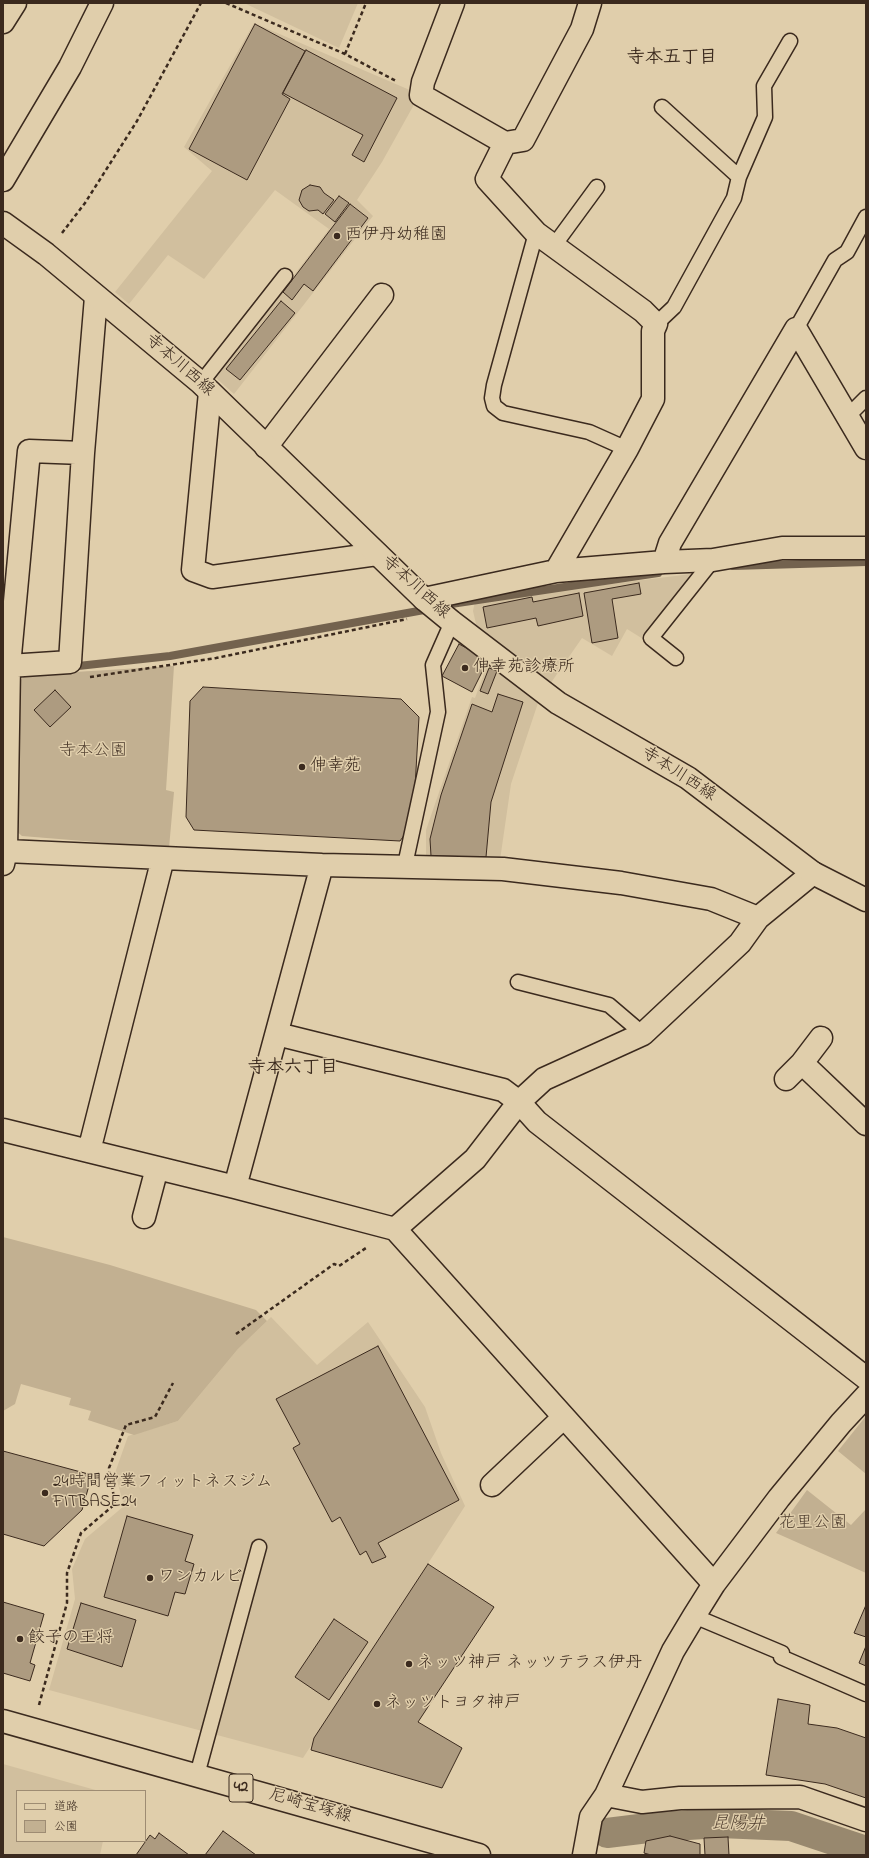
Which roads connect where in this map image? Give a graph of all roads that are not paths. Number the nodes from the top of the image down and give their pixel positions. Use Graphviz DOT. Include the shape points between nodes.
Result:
graph roads {
  1 [pos="15,3"];
  2 [pos="102,3"];
  3 [pos="453,3"];
  4 [pos="590,3"];
  5 [pos="3,22"];
  6 [pos="790,41"];
  7 [pos="662,107"];
  8 [pos="505,143"];
  9 [pos="739,176"];
  10 [pos="3,180"];
  11 [pos="597,187"];
  12 [pos="866,217"];
  13 [pos="3,223"];
  14 [pos="536,233"];
  15 [pos="553,247"];
  16 [pos="285,276"];
  17 [pos="382,295"];
  18 [pos="96,297"];
  19 [pos="656,324"];
  20 [pos="796,329"];
  21 [pos="205,388"];
  22 [pos="866,398"];
  23 [pos="847,416"];
  24 [pos="266,447"];
  25 [pos="866,448"];
  26 [pos="627,449"];
  27 [pos="83,453"];
  28 [pos="866,548"];
  29 [pos="377,554"];
  30 [pos="713,560"];
  31 [pos="664,562"];
  32 [pos="556,571"];
  33 [pos="438,611"];
  34 [pos="676,658"];
  35 [pos="6,666"];
  36 [pos="5,858"];
  37 [pos="163,858"];
  38 [pos="322,864"];
  39 [pos="405,866"];
  40 [pos="812,873"];
  41 [pos="866,900"];
  42 [pos="758,918"];
  43 [pos="518,982"];
  44 [pos="277,1034"];
  45 [pos="643,1034"];
  46 [pos="821,1038"];
  47 [pos="802,1063"];
  48 [pos="786,1079"];
  49 [pos="519,1102"];
  50 [pos="866,1124"];
  51 [pos="3,1130"];
  52 [pos="89,1151"];
  53 [pos="157,1168"];
  54 [pos="235,1187"];
  55 [pos="144,1217"];
  56 [pos="395,1229"];
  57 [pos="866,1378"];
  58 [pos="865,1399"];
  59 [pos="564,1417"];
  60 [pos="492,1485"];
  61 [pos="259,1547"];
  62 [pos="714,1584"];
  63 [pos="694,1616"];
  64 [pos="866,1694"];
  65 [pos="3,1721"];
  66 [pos="196,1775"];
  67 [pos="606,1795"];
  68 [pos="866,1820"];
  69 [pos="454,1852"];
  70 [pos="479,1855"];
  71 [pos="584,1855"];
  1 -- 5 [label="street"];
  2 -- 10 [label="street" via="70,67"];
  3 -- 8 [label="street" via="421,95"];
  4 -- 8 [label="street" via="582,29 523,140"];
  6 -- 9 [label="lane" via="764,86 765,117"];
  7 -- 9 [label="lane"];
  8 -- 14 [label="street" via="487,179"];
  9 -- 19 [label="lane" via="734,198 674,307"];
  11 -- 15 [label="lane"];
  12 -- 20 [label="lane" via="847,252 835,260"];
  13 -- 18 [label="street, 寺本川西線" via="46,254"];
  14 -- 15 [label="street"];
  14 -- 26 [label="lane" via="494,385 494,406 503,413 590,432"];
  15 -- 19 [label="street" via="642,311"];
  16 -- 21 [label="lane"];
  17 -- 24 [label="street"];
  18 -- 21 [label="street, 寺本川西線"];
  18 -- 27 [label="street"];
  19 -- 26 [label="street" via="653,331 653,399"];
  20 -- 23 [label="street"];
  20 -- 31 [label="street" via="670,543"];
  21 -- 24 [label="street, 寺本川西線"];
  21 -- 29 [label="street" via="193,570 212,576"];
  22 -- 23 [label="lane"];
  23 -- 25 [label="street"];
  24 -- 29 [label="street, 寺本川西線"];
  26 -- 32 [label="street"];
  27 -- 35 [label="street" via="30,451"];
  27 -- 35 [label="street" via="70,662"];
  28 -- 30 [label="street" via="782,548"];
  29 -- 33 [label="street, 寺本川西線"];
  30 -- 31 [label="street"];
  30 -- 34 [label="lane" via="651,638"];
  31 -- 32 [label="street"];
  32 -- 33 [label="street"];
  33 -- 39 [label="lane" via="433,665 438,712"];
  33 -- 40 [label="street, 寺本川西線" via="558,703 688,778"];
  35 -- 36 [label="street"];
  36 -- 37 [label="street"];
  37 -- 38 [label="street"];
  37 -- 52 [label="street"];
  38 -- 39 [label="street"];
  38 -- 44 [label="street"];
  39 -- 42 [label="street" via="503,869 621,882 711,900"];
  40 -- 41 [label="street, 寺本川西線"];
  40 -- 42 [label="street"];
  42 -- 45 [label="street" via="740,943"];
  43 -- 45 [label="lane" via="609,1005"];
  44 -- 49 [label="street" via="503,1090"];
  44 -- 54 [label="street"];
  45 -- 49 [label="street" via="544,1079"];
  46 -- 47 [label="street"];
  47 -- 48 [label="street"];
  47 -- 50 [label="street"];
  49 -- 56 [label="street" via="475,1159"];
  49 -- 57 [label="street" via="537,1122"];
  51 -- 52 [label="street"];
  52 -- 53 [label="street"];
  53 -- 54 [label="street"];
  53 -- 55 [label="street"];
  54 -- 56 [label="street"];
  56 -- 59 [label="street"];
  58 -- 62 [label="street" via="841,1423 779,1498"];
  59 -- 60 [label="street"];
  59 -- 62 [label="street"];
  61 -- 66 [label="lane"];
  62 -- 63 [label="street"];
  63 -- 64 [label="lane" via="782,1653 781,1657"];
  63 -- 67 [label="street" via="673,1651"];
  65 -- 66 [label="street, 尼崎宝塚線 / 42"];
  66 -- 69 [label="street, 尼崎宝塚線 / 42"];
  67 -- 68 [label="street" via="642,1802 680,1798 800,1798"];
  67 -- 71 [label="street" via="591,1817"];
  69 -- 70 [label="street, 尼崎宝塚線 / 42"];
}
